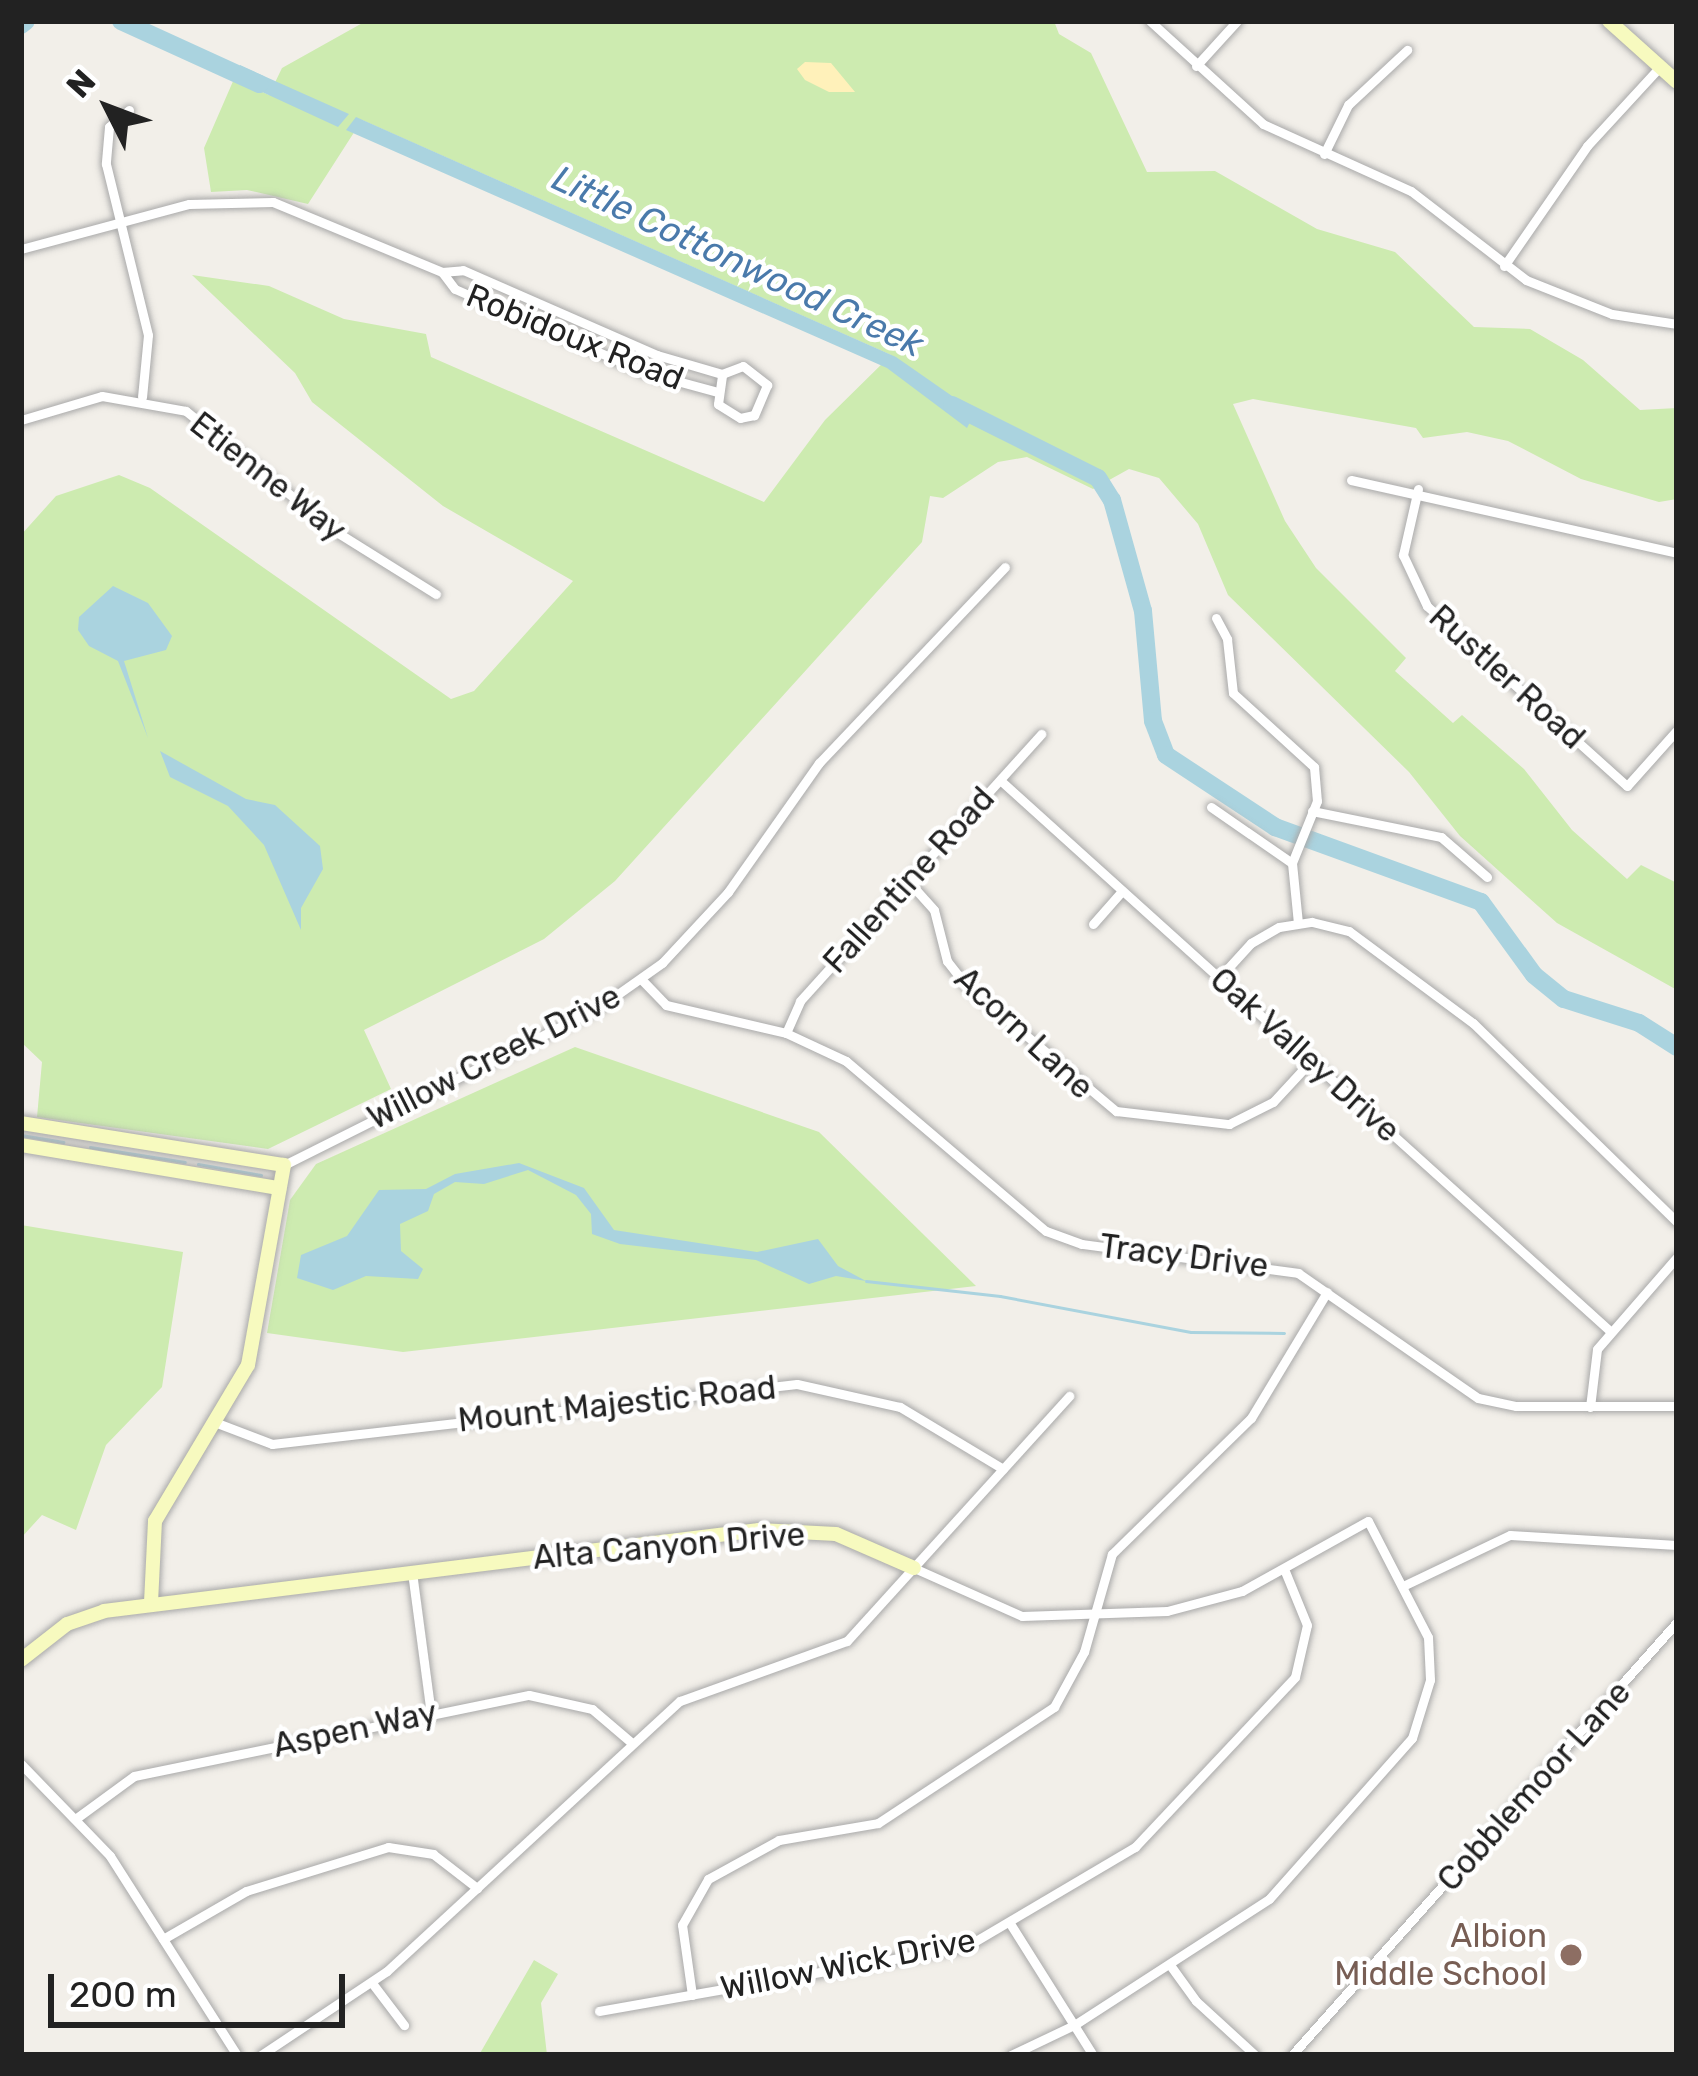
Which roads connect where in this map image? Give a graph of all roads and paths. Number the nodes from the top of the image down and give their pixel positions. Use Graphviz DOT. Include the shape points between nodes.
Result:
graph roads {
  1 [pos="1150,21"];
  2 [pos="1237,21"];
  3 [pos="1609,21"];
  4 [pos="1407,50"];
  5 [pos="1196,66"];
  6 [pos="1657,70"];
  7 [pos="1677,82"];
  8 [pos="129,110"];
  9 [pos="1324,154"];
  10 [pos="119,223"];
  11 [pos="21,249"];
  12 [pos="1504,266"];
  13 [pos="442,272"];
  14 [pos="1677,324"];
  15 [pos="722,374"];
  16 [pos="714,391"];
  17 [pos="142,397"];
  18 [pos="21,420"];
  19 [pos="1352,480"];
  20 [pos="1418,489"];
  21 [pos="1677,553"];
  22 [pos="1005,567"];
  23 [pos="436,594"];
  24 [pos="1216,618"];
  25 [pos="1677,730"];
  26 [pos="1041,734"];
  27 [pos="1000,780"];
  28 [pos="1211,807"];
  29 [pos="1312,812"];
  30 [pos="1293,858"];
  31 [pos="1487,877"];
  32 [pos="908,881"];
  33 [pos="1123,891"];
  34 [pos="1093,923"];
  35 [pos="1298,923"];
  36 [pos="1219,978"];
  37 [pos="641,980"];
  38 [pos="786,1033"];
  39 [pos="1311,1061"];
  40 [pos="21,1123"];
  41 [pos="21,1145"];
  42 [pos="284,1165"];
  43 [pos="279,1188"];
  44 [pos="1677,1222"];
  45 [pos="1677,1257"];
  46 [pos="1327,1292"];
  47 [pos="1610,1331"];
  48 [pos="1069,1396"];
  49 [pos="1677,1406"];
  50 [pos="1590,1407"];
  51 [pos="217,1423"];
  52 [pos="1003,1468"];
  53 [pos="1677,1545"];
  54 [pos="914,1568"];
  55 [pos="1284,1569"];
  56 [pos="412,1572"];
  57 [pos="1405,1585"];
  58 [pos="151,1604"];
  59 [pos="1092,1615"];
  60 [pos="1677,1622"];
  61 [pos="21,1660"];
  62 [pos="431,1714"];
  63 [pos="632,1743"];
  64 [pos="21,1764"];
  65 [pos="77,1817"];
  66 [pos="477,1888"];
  67 [pos="1011,1924"];
  68 [pos="164,1939"];
  69 [pos="1170,1965"];
  70 [pos="372,1983"];
  71 [pos="692,1995"];
  72 [pos="599,2011"];
  73 [pos="404,2025"];
  74 [pos="1074,2025"];
  75 [pos="237,2055"];
  76 [pos="261,2055"];
  77 [pos="1011,2055"];
  78 [pos="1093,2055"];
  79 [pos="1255,2055"];
  80 [pos="1292,2055"];
  1 -- 5 [label="street"];
  2 -- 5 [label="street"];
  3 -- 6 [label="street"];
  4 -- 9 [label="street" via="1348,105"];
  5 -- 9 [label="street" via="1263,124"];
  6 -- 7 [label="street"];
  6 -- 12 [label="street" via="1587,146"];
  8 -- 10 [label="street" via="106,141"];
  9 -- 12 [label="street" via="1412,191"];
  10 -- 11 [label="street, Robidoux Road"];
  10 -- 13 [label="street, Robidoux Road" via="212,200 253,199 304,212"];
  10 -- 17 [label="street" via="148,334"];
  12 -- 14 [label="street" via="1580,305"];
  13 -- 15 [label="street, Robidoux Road" via="463,270 657,355"];
  13 -- 16 [label="street, Robidoux Road" via="455,289 644,372"];
  15 -- 16 [label="street, Robidoux Road"];
  15 -- 16 [label="street, Robidoux Road" via="736,366 759,374 767,385 760,410 740,418 718,404"];
  17 -- 18 [label="street, Etienne Way" via="73,400"];
  17 -- 23 [label="street, Etienne Way" via="211,425 335,531"];
  19 -- 20 [label="street"];
  20 -- 21 [label="street" via="1621,546"];
  20 -- 25 [label="street, Rustler Road" via="1402,555 1414,590 1627,786"];
  22 -- 37 [label="street, Willow Creek Drive" via="837,743 710,915"];
  24 -- 29 [label="street" via="1227,639 1233,693 1314,767"];
  26 -- 27 [label="street, Fallentine Road"];
  27 -- 32 [label="street, Fallentine Road"];
  27 -- 33 [label="street, Oak Valley Drive"];
  28 -- 30 [label="street"];
  29 -- 30 [label="street"];
  29 -- 31 [label="street" via="1441,837"];
  30 -- 35 [label="street"];
  32 -- 38 [label="street, Fallentine Road" via="800,1000"];
  32 -- 39 [label="street, Acorn Lane" via="934,910 947,961 964,983 1116,1111 1229,1124 1274,1102"];
  33 -- 34 [label="street"];
  33 -- 36 [label="street, Oak Valley Drive"];
  35 -- 36 [label="street" via="1251,943"];
  35 -- 44 [label="street" via="1349,931 1432,990"];
  36 -- 39 [label="street, Oak Valley Drive"];
  37 -- 38 [label="street, Tracy Drive" via="666,1005"];
  37 -- 42 [label="street, Willow Creek Drive"];
  38 -- 46 [label="street, Tracy Drive" via="846,1061 1046,1232 1192,1262 1285,1269"];
  39 -- 47 [label="street, Oak Valley Drive"];
  40 -- 42 [label="street"];
  41 -- 43 [label="street"];
  42 -- 43 [label="street"];
  43 -- 51 [label="street" via="248,1365"];
  45 -- 47 [label="street"];
  46 -- 50 [label="street, Tracy Drive" via="1478,1398"];
  46 -- 59 [label="street" via="1251,1418 1122,1539 1103,1570"];
  47 -- 50 [label="street" via="1593,1360"];
  48 -- 52 [label="street"];
  49 -- 50 [label="street, Tracy Drive"];
  51 -- 52 [label="street, Mount Majestic Road" via="272,1444 797,1384 900,1407"];
  51 -- 58 [label="street" via="155,1521"];
  52 -- 54 [label="street"];
  53 -- 57 [label="street" via="1510,1534"];
  54 -- 56 [label="street, Alta Canyon Drive" via="836,1534 785,1529"];
  54 -- 59 [label="street, Alta Canyon Drive" via="1003,1611"];
  54 -- 63 [label="street" via="831,1652 706,1685"];
  55 -- 57 [label="street, Alta Canyon Drive" via="1368,1521"];
  55 -- 59 [label="street, Alta Canyon Drive" via="1192,1607"];
  55 -- 67 [label="street, Willow Wick Drive" via="1306,1624 1289,1685 1161,1827"];
  56 -- 58 [label="street, Alta Canyon Drive"];
  56 -- 62 [label="street"];
  57 -- 69 [label="street" via="1430,1652 1427,1699 1412,1738 1269,1899"];
  58 -- 61 [label="street, Alta Canyon Drive" via="67,1624"];
  59 -- 71 [label="street" via="1068,1689 1019,1736 878,1823 779,1840 703,1883 682,1925"];
  60 -- 80 [label="street, Cobblemoor Lane"];
  62 -- 63 [label="street, Aspen Way" via="551,1695 592,1709"];
  62 -- 65 [label="street, Aspen Way" via="134,1776"];
  63 -- 66 [label="street"];
  64 -- 65 [label="street"];
  65 -- 68 [label="street"];
  66 -- 68 [label="street" via="434,1854 388,1847 246,1891"];
  66 -- 70 [label="street"];
  67 -- 71 [label="street, Willow Wick Drive" via="956,1949"];
  67 -- 74 [label="street"];
  68 -- 75 [label="street"];
  69 -- 74 [label="street"];
  69 -- 79 [label="street"];
  70 -- 73 [label="street"];
  70 -- 76 [label="street"];
  71 -- 72 [label="street, Willow Wick Drive"];
  74 -- 77 [label="street"];
  74 -- 78 [label="street"];
}
